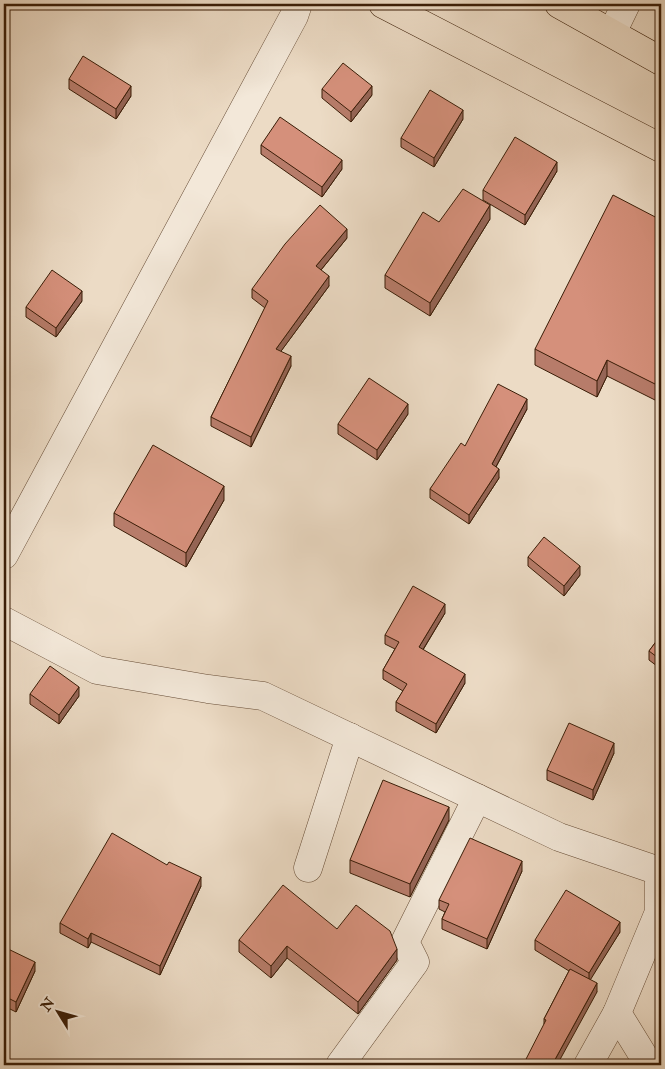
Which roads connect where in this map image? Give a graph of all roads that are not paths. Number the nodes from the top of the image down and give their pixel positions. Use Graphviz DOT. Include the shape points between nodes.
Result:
graph roads {
  1 [pos="298,4"];
  2 [pos="383,4"];
  3 [pos="559,4"];
  4 [pos="626,4"];
  5 [pos="612,33"];
  6 [pos="661,61"];
  7 [pos="661,148"];
  8 [pos="4,555"];
  9 [pos="4,621"];
  10 [pos="350,737"];
  11 [pos="477,798"];
  12 [pos="308,868"];
  13 [pos="660,869"];
  14 [pos="617,1013"];
  15 [pos="340,1065"];
  16 [pos="588,1065"];
  17 [pos="649,1065"];
  1 -- 8 [label="street"];
  2 -- 7 [label="highway"];
  3 -- 5 [label="highway"];
  4 -- 5 [label="street"];
  5 -- 6 [label="highway"];
  9 -- 10 [label="street" via="98,670 263,696"];
  10 -- 11 [label="street"];
  10 -- 12 [label="street"];
  11 -- 13 [label="street" via="559,837"];
  11 -- 15 [label="street" via="405,942 415,962"];
  13 -- 14 [label="street" via="659,912"];
  14 -- 16 [label="street"];
  14 -- 17 [label="street"];
}
